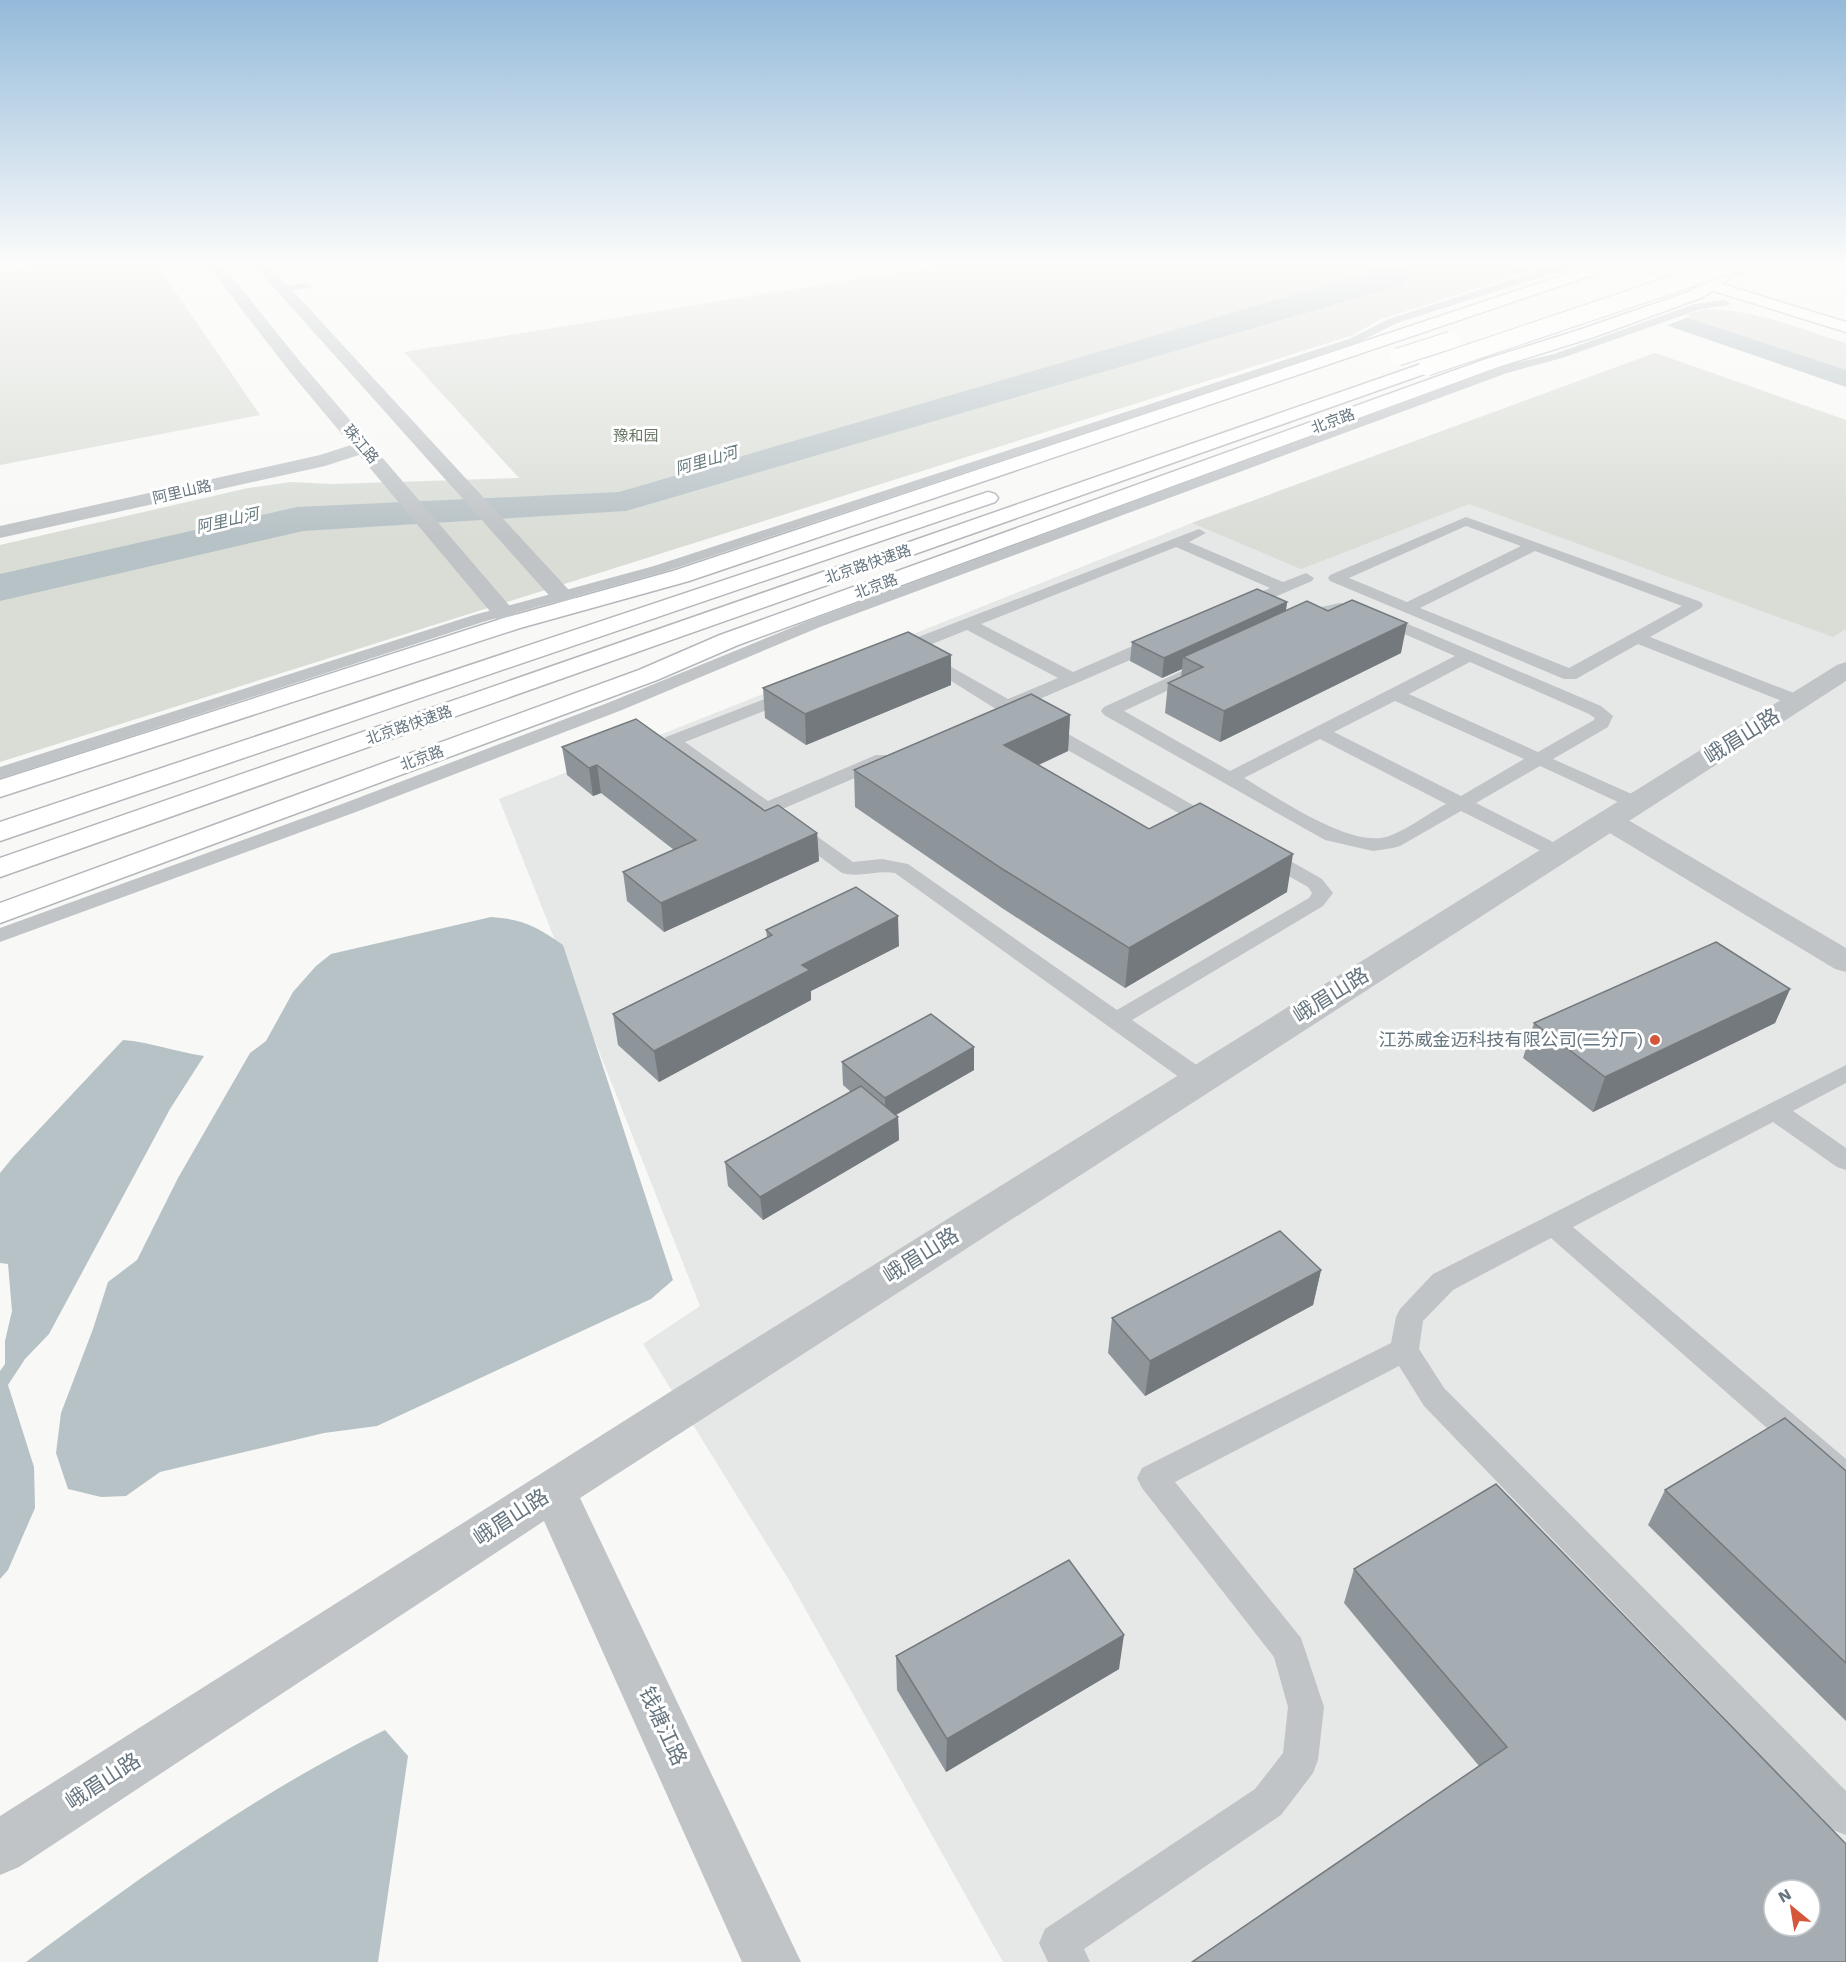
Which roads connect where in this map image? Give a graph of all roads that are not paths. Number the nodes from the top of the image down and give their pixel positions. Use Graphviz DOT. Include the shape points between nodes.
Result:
graph roads {
  1 [pos="285,355"];
  2 [pos="341,355"];
  3 [pos="1328,355"];
  4 [pos="1406,355"];
  5 [pos="1464,355"];
  6 [pos="1521,355"];
  7 [pos="1561,355"];
  8 [pos="364,447"];
  9 [pos="0,532"];
  10 [pos="1199,533"];
  11 [pos="1176,542"];
  12 [pos="1534,546"];
  13 [pos="1306,578"];
  14 [pos="733,585"];
  15 [pos="1283,588"];
  16 [pos="566,601"];
  17 [pos="1407,608"];
  18 [pos="1231,611"];
  19 [pos="507,617"];
  20 [pos="968,624"];
  21 [pos="1178,633"];
  22 [pos="657,638"];
  23 [pos="1637,638"];
  24 [pos="906,648"];
  25 [pos="1469,656"];
  26 [pos="884,657"];
  27 [pos="1846,670"];
  28 [pos="1072,678"];
  29 [pos="806,688"];
  30 [pos="1395,693"];
  31 [pos="1798,701"];
  32 [pos="1007,706"];
  33 [pos="985,716"];
  34 [pos="1319,732"];
  35 [pos="897,753"];
  36 [pos="1539,759"];
  37 [pos="0,773"];
  38 [pos="1230,778"];
  39 [pos="0,789"];
  40 [pos="1461,803"];
  41 [pos="766,809"];
  42 [pos="1622,811"];
  43 [pos="0,813"];
  44 [pos="0,832"];
  45 [pos="1558,852"];
  46 [pos="0,868"];
  47 [pos="0,888"];
  48 [pos="0,914"];
  49 [pos="0,935"];
  50 [pos="1846,962"];
  51 [pos="1116,1020"];
  52 [pos="1846,1073"];
  53 [pos="1199,1080"];
  54 [pos="1774,1110"];
  55 [pos="1846,1161"];
  56 [pos="1553,1225"];
  57 [pos="1404,1350"];
  58 [pos="1846,1478"];
  59 [pos="553,1490"];
  60 [pos="1846,1817"];
  61 [pos="0,1848"];
  62 [pos="772,1962"];
  63 [pos="1070,1962"];
  1 -- 8 [label="street, 珠江路"];
  2 -- 16 [label="street"];
  3 -- 16 [label="main road" via="681,576"];
  4 -- 14 [label="main road, 北京路快速路, bridge"];
  5 -- 22 [label="main road, 北京路快速路, bridge"];
  6 -- 48 [label="main road, 北京路" via="729,640 648,675"];
  7 -- 49 [label="lane" via="1503,370 813,624 349,808"];
  8 -- 9 [label="street, 阿里山路" via="325,460"];
  8 -- 19 [label="street, 珠江路"];
  10 -- 11 [label="lane"];
  11 -- 15 [label="lane"];
  11 -- 20 [label="lane"];
  12 -- 17 [label="lane"];
  12 -- 17 [label="lane" via="1466,521 1336,578"];
  12 -- 23 [label="lane" via="1695,605"];
  13 -- 15 [label="lane"];
  14 -- 43 [label="main road" via="512,642"];
  14 -- 44 [label="main road, 北京路快速路"];
  15 -- 18 [label="lane"];
  16 -- 19 [label="main road"];
  17 -- 23 [label="lane" via="1570,675"];
  19 -- 37 [label="lane"];
  19 -- 39 [label="main road"];
  20 -- 24 [label="lane"];
  20 -- 28 [label="lane"];
  21 -- 28 [label="lane"];
  22 -- 46 [label="main road, 北京路快速路"];
  22 -- 47 [label="main road" via="526,694 338,766"];
  23 -- 31 [label="lane"];
  24 -- 26 [label="lane"];
  24 -- 32 [label="lane"];
  25 -- 30 [label="lane"];
  25 -- 36 [label="lane" via="1604,716 1602,723"];
  25 -- 38 [label="lane" via="1369,613 1340,608 1328,610 1110,711"];
  27 -- 31 [label="street, 峨眉山路"];
  28 -- 32 [label="lane"];
  29 -- 41 [label="lane" via="672,741"];
  30 -- 34 [label="lane"];
  30 -- 36 [label="lane"];
  31 -- 42 [label="street, 峨眉山路"];
  32 -- 33 [label="lane"];
  32 -- 51 [label="lane" via="1315,883 1323,893 1317,902"];
  34 -- 38 [label="lane"];
  34 -- 40 [label="lane"];
  35 -- 41 [label="lane"];
  36 -- 40 [label="lane"];
  36 -- 42 [label="lane"];
  38 -- 40 [label="lane" via="1332,836 1373,845 1393,842"];
  40 -- 45 [label="lane"];
  41 -- 51 [label="lane" via="849,869 902,868"];
  42 -- 45 [label="street, 峨眉山路"];
  42 -- 50 [label="street"];
  45 -- 53 [label="street, 峨眉山路"];
  51 -- 53 [label="lane"];
  52 -- 54 [label="lane"];
  53 -- 59 [label="street, 峨眉山路"];
  54 -- 55 [label="lane"];
  54 -- 56 [label="lane"];
  56 -- 57 [label="lane" via="1443,1282 1410,1317"];
  56 -- 58 [label="lane"];
  57 -- 60 [label="lane" via="1441,1405"];
  57 -- 63 [label="lane" via="1153,1478 1289,1649 1306,1707 1300,1760 1268,1802 1059,1943"];
  59 -- 61 [label="street, 峨眉山路"];
  59 -- 62 [label="street, 钱塘江路"];
}
